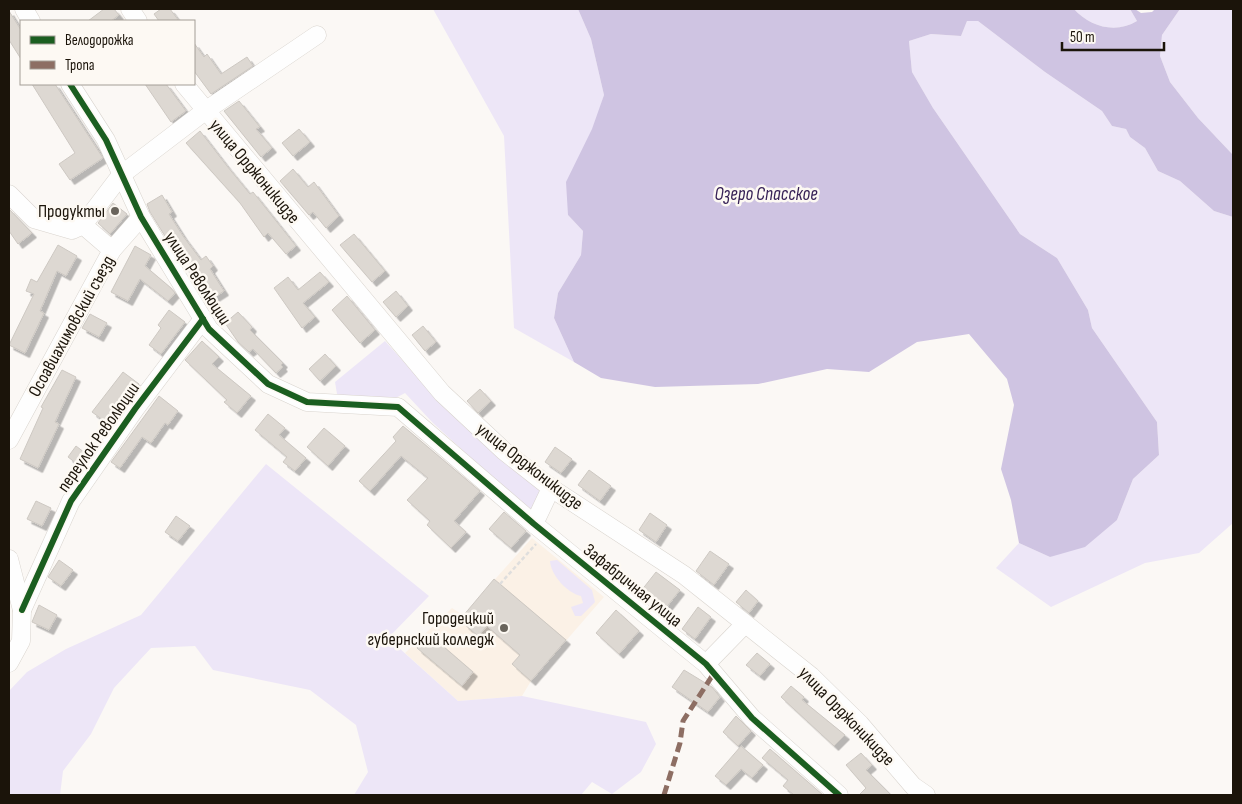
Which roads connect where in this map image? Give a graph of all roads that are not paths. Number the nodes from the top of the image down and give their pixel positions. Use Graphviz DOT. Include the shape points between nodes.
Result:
graph roads {
  1 [pos="24,9"];
  2 [pos="130,9"];
  3 [pos="30,20"];
  4 [pos="137,20"];
  5 [pos="316,35"];
  6 [pos="71,85"];
  7 [pos="185,85"];
  8 [pos="205,111"];
  9 [pos="121,175"];
  10 [pos="9,194"];
  11 [pos="140,217"];
  12 [pos="83,225"];
  13 [pos="112,250"];
  14 [pos="203,319"];
  15 [pos="398,407"];
  16 [pos="9,440"];
  17 [pos="551,488"];
  18 [pos="540,528"];
  19 [pos="9,559"];
  20 [pos="22,610"];
  21 [pos="744,625"];
  22 [pos="9,663"];
  23 [pos="706,664"];
  24 [pos="839,795"];
  25 [pos="926,795"];
  1 -- 3 [label="street"];
  2 -- 4 [label="street"];
  5 -- 8 [label="street"];
  6 -- 9 [label="street, улица Революции" via="106,140"];
  7 -- 8 [label="street, улица Орджоникидзе"];
  8 -- 9 [label="street"];
  8 -- 17 [label="street, улица Орджоникидзе" via="442,393 504,451"];
  9 -- 11 [label="street, улица Революции"];
  9 -- 12 [label="street"];
  10 -- 12 [label="street" via="34,220 72,230"];
  11 -- 13 [label="street, Осоавиахимовский съезд"];
  11 -- 14 [label="street, улица Революции"];
  12 -- 13 [label="street"];
  13 -- 16 [label="street, Осоавиахимовский съезд"];
  14 -- 15 [label="street, улица Революции" via="209,329 268,384 306,402"];
  14 -- 20 [label="street, переулок Революции" via="71,501"];
  15 -- 18 [label="street, Зафабричная улица"];
  17 -- 18 [label="street"];
  17 -- 21 [label="street, улица Орджоникидзе" via="684,575"];
  18 -- 23 [label="street, Зафабричная улица"];
  19 -- 20 [label="street"];
  20 -- 22 [label="street" via="21,641"];
  21 -- 23 [label="street"];
  21 -- 25 [label="street, улица Орджоникидзе" via="811,676 860,724 913,786"];
  23 -- 24 [label="street, Зафабричная улица" via="752,718"];
}
